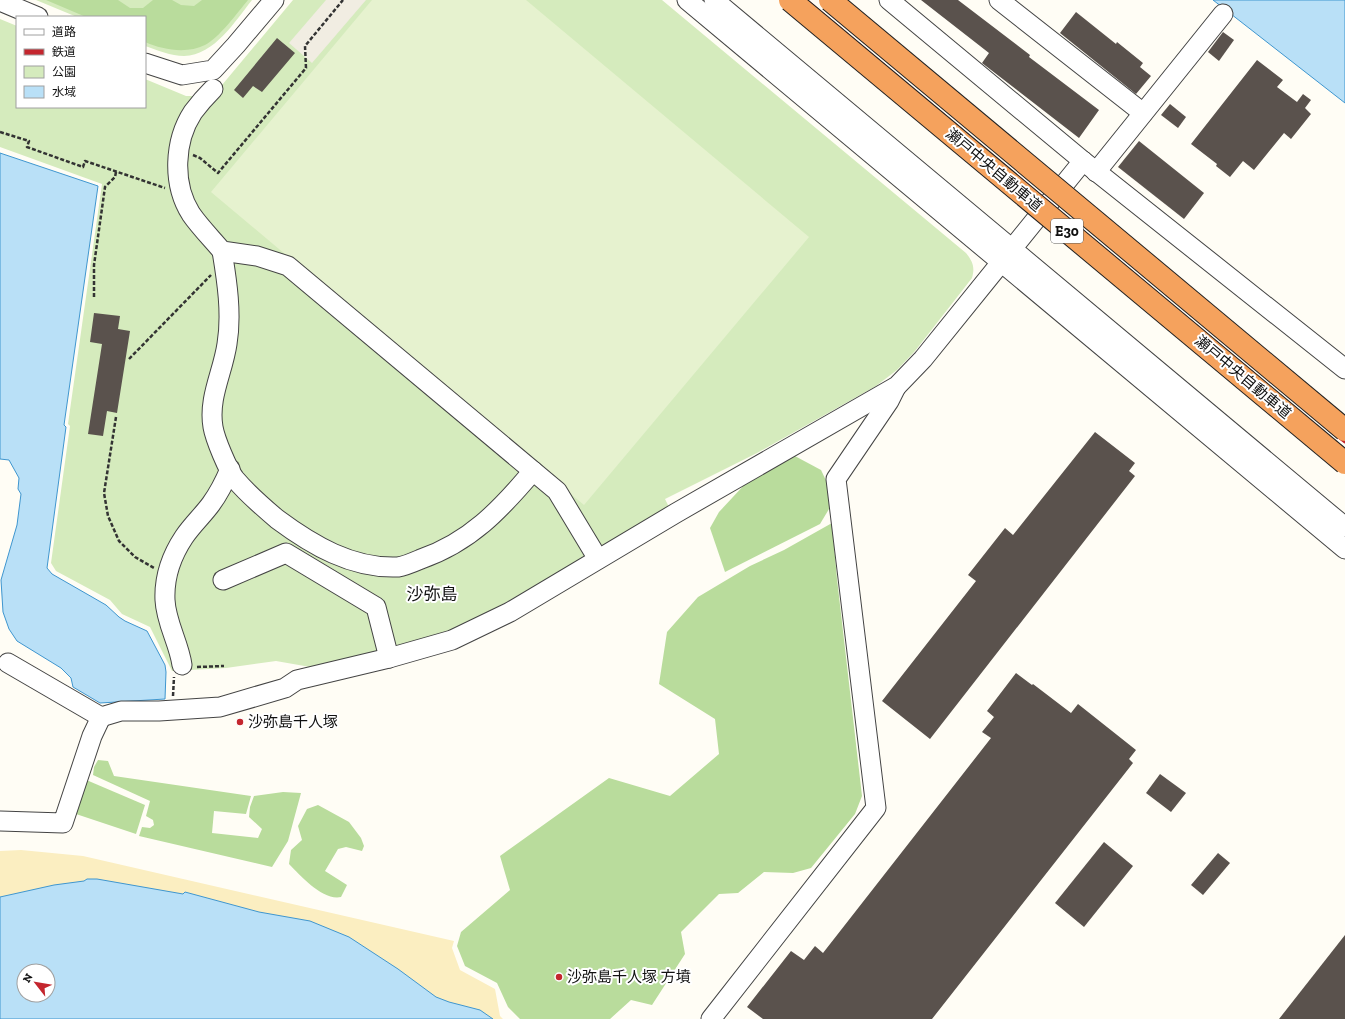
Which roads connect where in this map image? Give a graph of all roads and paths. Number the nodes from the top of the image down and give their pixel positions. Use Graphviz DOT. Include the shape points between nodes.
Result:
graph roads {
  1 [pos="274,0"];
  2 [pos="343,0"];
  3 [pos="687,0"];
  4 [pos="714,0"];
  5 [pos="790,0"];
  6 [pos="830,0"];
  7 [pos="890,0"];
  8 [pos="999,0"];
  9 [pos="0,1"];
  10 [pos="1223,14"];
  11 [pos="36,16"];
  12 [pos="146,63"];
  13 [pos="213,88"];
  14 [pos="1143,113"];
  15 [pos="0,132"];
  16 [pos="179,150"];
  17 [pos="1090,166"];
  18 [pos="116,172"];
  19 [pos="183,194"];
  20 [pos="1007,256"];
  21 [pos="223,258"];
  22 [pos="94,297"];
  23 [pos="129,359"];
  24 [pos="1345,369"];
  25 [pos="897,386"];
  26 [pos="116,417"];
  27 [pos="1345,430"];
  28 [pos="1345,463"];
  29 [pos="230,468"];
  30 [pos="533,471"];
  31 [pos="1345,527"];
  32 [pos="1345,549"];
  33 [pos="598,559"];
  34 [pos="168,574"];
  35 [pos="223,580"];
  36 [pos="389,658"];
  37 [pos="8,663"];
  38 [pos="182,665"];
  39 [pos="101,717"];
  40 [pos="0,821"];
  41 [pos="711,1019"];
  1 -- 12 [label="street" via="213,70 182,75"];
  2 -- 16 [label="path" via="305,46 306,68 218,173 200,158"];
  3 -- 20 [label="street"];
  4 -- 20 [label="street"];
  5 -- 28 [label="highway, 瀬戸中央自動車道 / E30, bridge"];
  6 -- 27 [label="highway, 瀬戸中央自動車道 / E30, bridge"];
  7 -- 17 [label="street"];
  8 -- 14 [label="street"];
  9 -- 11 [label="street"];
  10 -- 14 [label="street"];
  13 -- 16 [label="street" via="193,113 181,137"];
  14 -- 17 [label="street"];
  15 -- 18 [label="path" via="29,141 27,147 83,167 85,161"];
  16 -- 19 [label="street" via="178,179"];
  17 -- 20 [label="street"];
  17 -- 24 [label="street"];
  18 -- 19 [label="path"];
  18 -- 22 [label="path" via="115,177 105,187 94,265"];
  19 -- 21 [label="street" via="191,214"];
  20 -- 25 [label="street" via="923,359"];
  20 -- 31 [label="street"];
  20 -- 32 [label="street"];
  21 -- 23 [label="path" via="217,268"];
  21 -- 29 [label="street" via="230,322 227,345 212,402 213,427 220,450"];
  21 -- 30 [label="street" via="257,256 288,266"];
  25 -- 33 [label="street"];
  25 -- 41 [label="street" via="836,479 876,808"];
  26 -- 34 [label="path" via="104,493 108,516 119,541 135,557"];
  29 -- 30 [label="street" via="235,479 268,512 301,536 339,556 365,564 399,567 436,554 475,531 507,502"];
  29 -- 34 [label="street" via="212,504 185,536 172,558"];
  30 -- 33 [label="street" via="557,492"];
  33 -- 36 [label="street" via="510,612 452,640"];
  34 -- 38 [label="street" via="165,601"];
  35 -- 36 [label="street" via="286,553 376,607"];
  36 -- 39 [label="street" via="297,680 285,688 220,706 121,711"];
  37 -- 39 [label="street"];
  39 -- 40 [label="street" via="92,736 63,823"];
}
